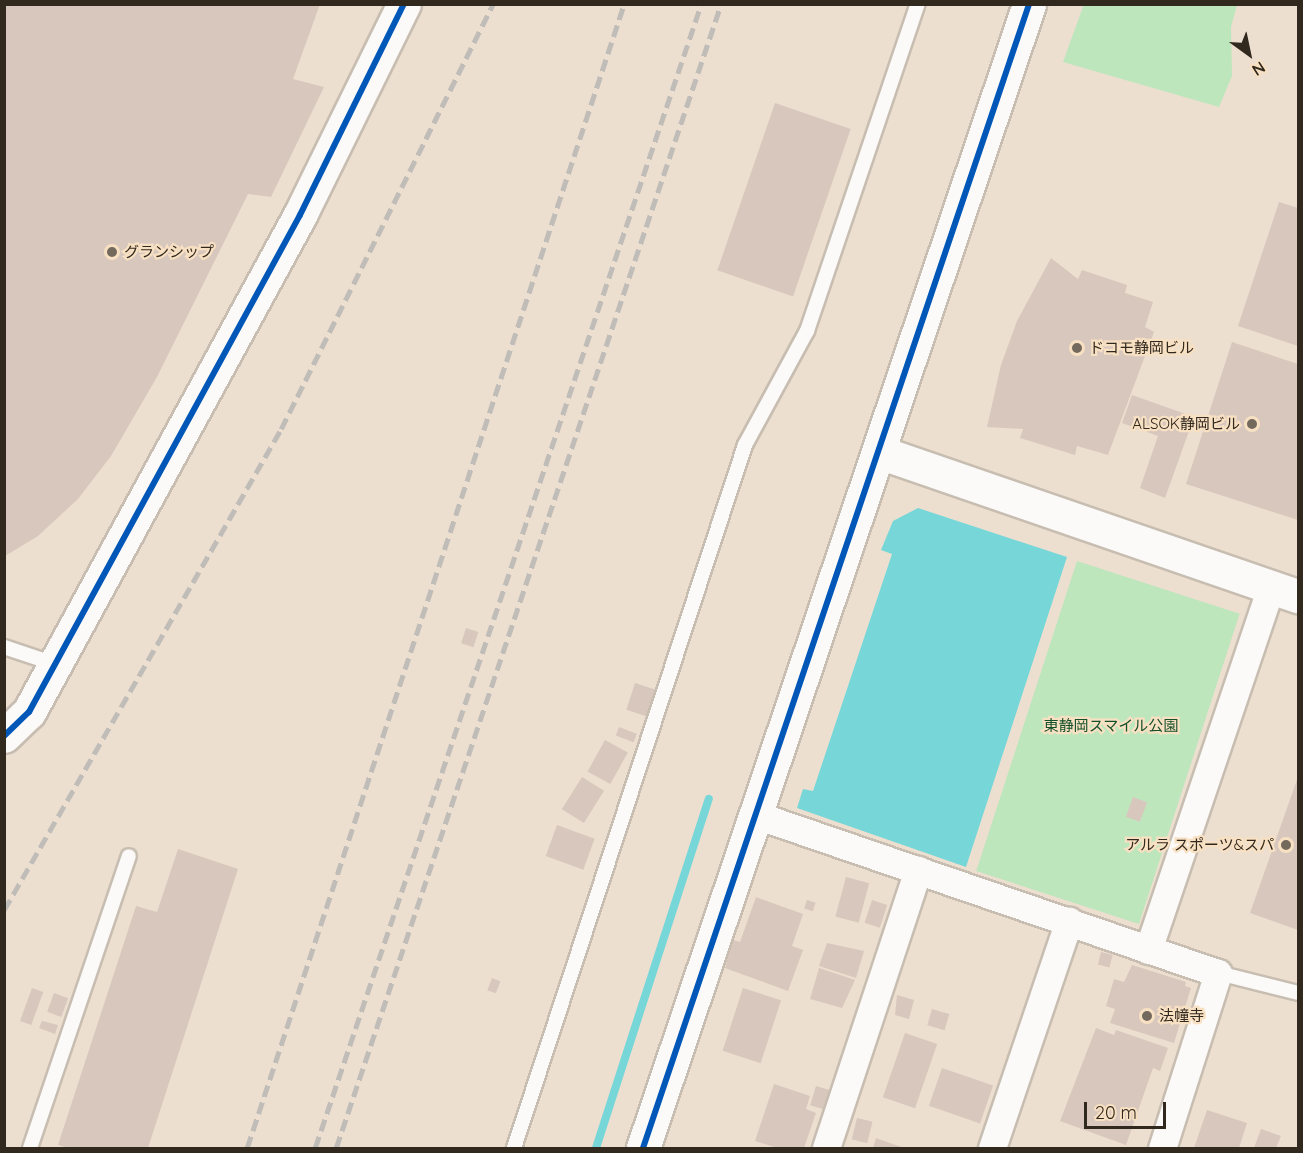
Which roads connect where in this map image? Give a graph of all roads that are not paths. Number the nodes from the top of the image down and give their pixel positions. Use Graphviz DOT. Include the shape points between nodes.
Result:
graph roads {
  1 [pos="404,4"];
  2 [pos="918,4"];
  3 [pos="1029,4"];
  4 [pos="879,452"];
  5 [pos="1285,591"];
  6 [pos="4,647"];
  7 [pos="55,664"];
  8 [pos="4,736"];
  9 [pos="753,814"];
  10 [pos="129,856"];
  11 [pos="918,870"];
  12 [pos="1069,921"];
  13 [pos="1148,950"];
  14 [pos="1218,973"];
  15 [pos="1299,993"];
  16 [pos="30,1149"];
  17 [pos="514,1149"];
  18 [pos="644,1149"];
  19 [pos="826,1149"];
  20 [pos="992,1149"];
  21 [pos="1162,1149"];
  1 -- 7 [label="street" via="300,215"];
  2 -- 17 [label="lane" via="807,331 745,445"];
  3 -- 4 [label="street"];
  4 -- 5 [label="street"];
  4 -- 9 [label="street"];
  5 -- 13 [label="street"];
  6 -- 7 [label="lane"];
  7 -- 8 [label="street" via="29,712"];
  9 -- 11 [label="street"];
  9 -- 18 [label="street"];
  10 -- 16 [label="lane"];
  11 -- 12 [label="street"];
  11 -- 19 [label="street"];
  12 -- 13 [label="street"];
  12 -- 20 [label="street"];
  13 -- 14 [label="street"];
  14 -- 15 [label="lane"];
  14 -- 21 [label="street"];
}
